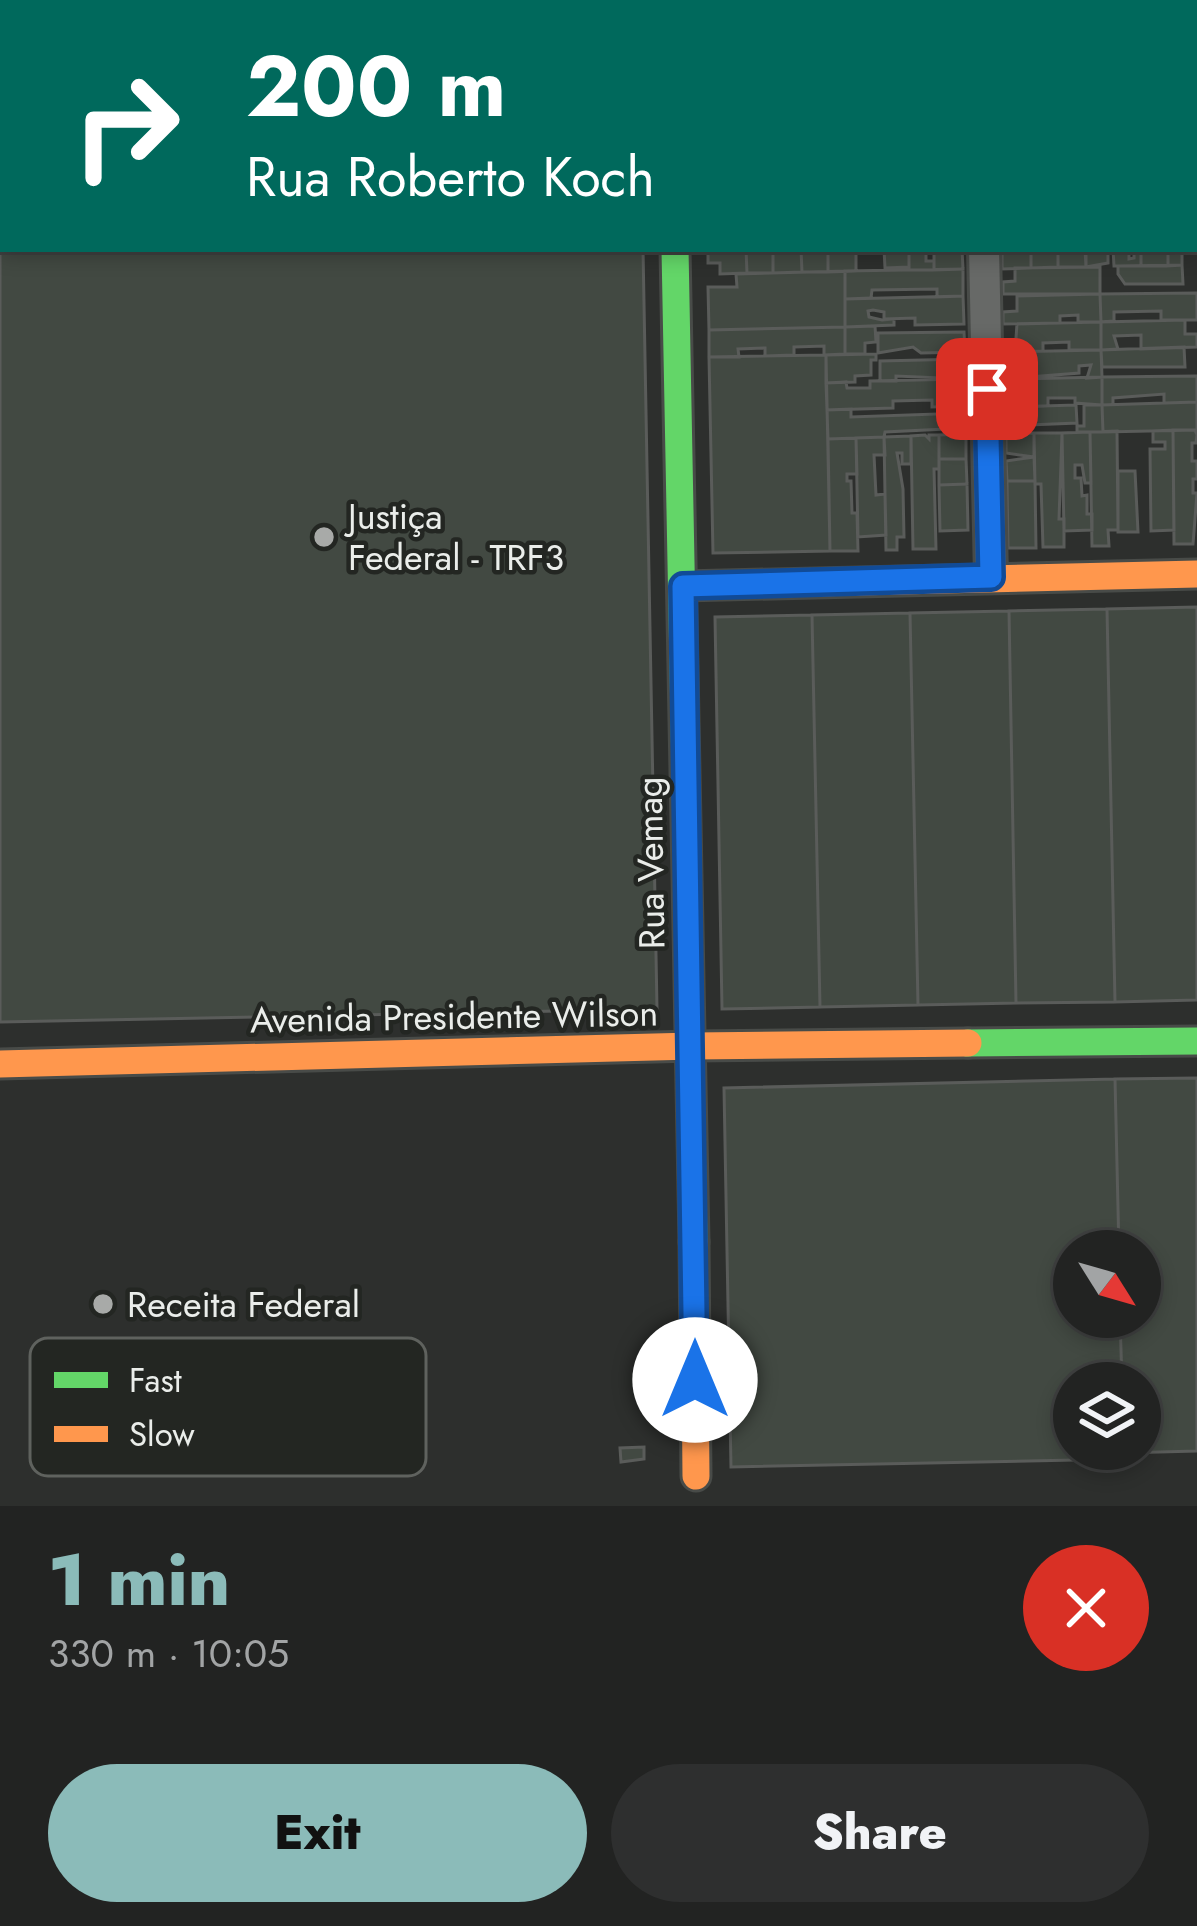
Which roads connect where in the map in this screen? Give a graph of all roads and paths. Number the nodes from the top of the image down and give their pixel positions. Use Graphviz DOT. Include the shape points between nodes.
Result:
graph roads {
  1 [pos="675,252"];
  2 [pos="984,252"];
  3 [pos="1197,574"];
  4 [pos="991,577"];
  5 [pos="683,586"];
  6 [pos="1197,1041"];
  7 [pos="693,1046"];
  8 [pos="0,1064"];
  9 [pos="696,1476"];
  1 -- 5 [label="street, Rua Vemag"];
  2 -- 4 [label="street"];
  3 -- 4 [label="street"];
  4 -- 5 [label="street"];
  5 -- 7 [label="street, Rua Vemag"];
  6 -- 7 [label="street, Avenida Presidente Wilson"];
  7 -- 8 [label="street, Avenida Presidente Wilson"];
  7 -- 9 [label="street, Rua Vemag"];
}
